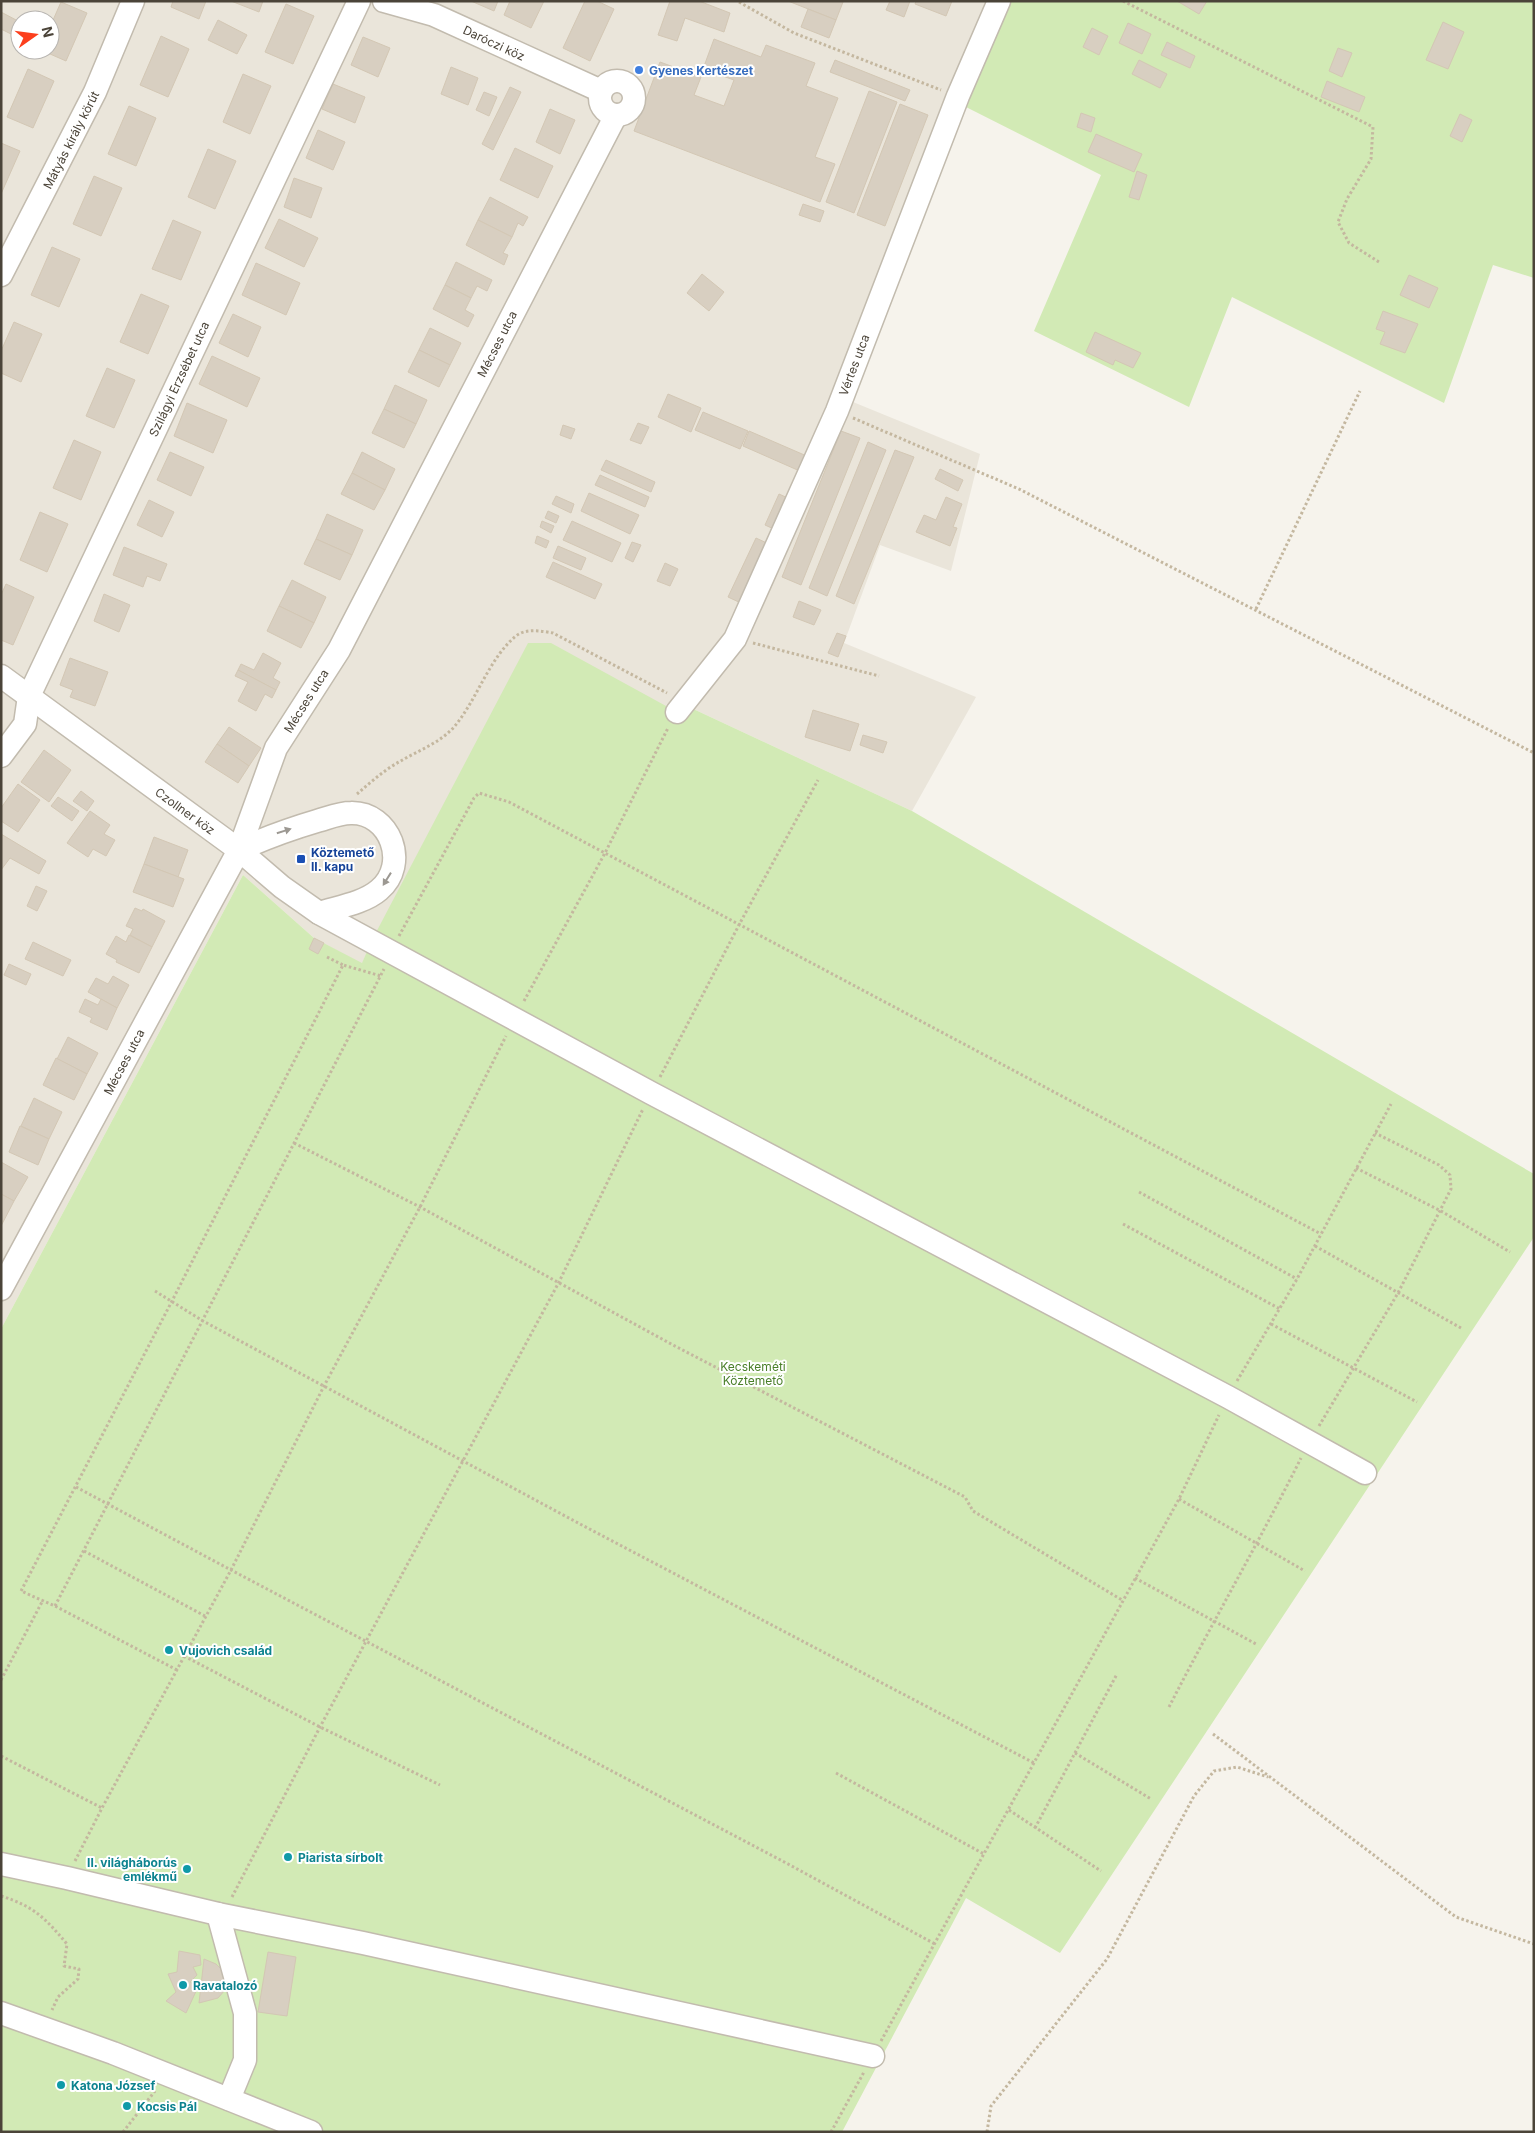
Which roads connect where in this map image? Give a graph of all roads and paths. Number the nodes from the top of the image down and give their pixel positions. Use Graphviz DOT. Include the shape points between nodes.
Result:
graph roads {
  1 [pos="133,1"];
  2 [pos="359,1"];
  3 [pos="384,1"];
  4 [pos="999,1"];
  5 [pos="1123,1"];
  6 [pos="739,2"];
  7 [pos="601,91"];
  8 [pos="958,96"];
  9 [pos="1379,262"];
  10 [pos="1,275"];
  11 [pos="1360,391"];
  12 [pos="837,411"];
  13 [pos="1256,609"];
  14 [pos="735,639"];
  15 [pos="1,676"];
  16 [pos="879,676"];
  17 [pos="29,696"];
  18 [pos="677,712"];
  19 [pos="1534,753"];
  20 [pos="1,756"];
  21 [pos="818,780"];
  22 [pos="341,814"];
  23 [pos="239,850"];
  24 [pos="605,854"];
  25 [pos="319,913"];
  26 [pos="740,923"];
  27 [pos="381,947"];
  28 [pos="327,957"];
  29 [pos="343,965"];
  30 [pos="381,976"];
  31 [pos="514,1018"];
  32 [pos="652,1093"];
  33 [pos="1390,1104"];
  34 [pos="1375,1133"];
  35 [pos="294,1143"];
  36 [pos="1356,1168"];
  37 [pos="1139,1192"];
  38 [pos="420,1207"];
  39 [pos="1441,1211"];
  40 [pos="1123,1224"];
  41 [pos="1321,1234"];
  42 [pos="1315,1246"];
  43 [pos="1510,1252"];
  44 [pos="1297,1279"];
  45 [pos="559,1282"];
  46 [pos="1,1289"];
  47 [pos="155,1291"];
  48 [pos="1398,1294"];
  49 [pos="172,1301"];
  50 [pos="1280,1309"];
  51 [pos="203,1321"];
  52 [pos="1271,1324"];
  53 [pos="1461,1328"];
  54 [pos="1354,1369"];
  55 [pos="324,1386"];
  56 [pos="1228,1397"];
  57 [pos="1417,1402"];
  58 [pos="1309,1443"];
  59 [pos="462,1460"];
  60 [pos="1365,1473"];
  61 [pos="76,1487"];
  62 [pos="1179,1499"];
  63 [pos="108,1504"];
  64 [pos="1258,1543"];
  65 [pos="84,1551"];
  66 [pos="231,1570"];
  67 [pos="1305,1571"];
  68 [pos="1135,1578"];
  69 [pos="43,1600"];
  70 [pos="1122,1600"];
  71 [pos="55,1606"];
  72 [pos="205,1616"];
  73 [pos="1214,1621"];
  74 [pos="367,1642"];
  75 [pos="1256,1644"];
  76 [pos="184,1656"];
  77 [pos="176,1670"];
  78 [pos="1117,1674"];
  79 [pos="1,1680"];
  80 [pos="1169,1707"];
  81 [pos="320,1727"];
  82 [pos="1213,1734"];
  83 [pos="1075,1753"];
  84 [pos="1,1756"];
  85 [pos="1034,1763"];
  86 [pos="836,1773"];
  87 [pos="1268,1777"];
  88 [pos="440,1785"];
  89 [pos="1151,1799"];
  90 [pos="102,1808"];
  91 [pos="1009,1810"];
  92 [pos="1035,1828"];
  93 [pos="984,1854"];
  94 [pos="1,1864"];
  95 [pos="1102,1871"];
  96 [pos="67,1878"];
  97 [pos="1,1896"];
  98 [pos="220,1914"];
  99 [pos="935,1944"];
  100 [pos="1534,1944"];
  101 [pos="1,2013"];
  102 [pos="41,2027"];
  103 [pos="872,2056"];
  104 [pos="168,2074"];
  105 [pos="229,2099"];
  106 [pos="123,2132"];
  107 [pos="311,2132"];
  108 [pos="831,2132"];
  109 [pos="986,2132"];
  1 -- 10 [label="street, Mátyás király körút" via="95,92"];
  2 -- 17 [label="street, Szilágyi Erzsébet utca"];
  3 -- 7 [label="street, Daróczi köz" via="434,15"];
  4 -- 8 [label="street, Vértes utca"];
  5 -- 9 [label="path" via="1373,127 1371,159 1346,199 1338,222 1349,243"];
  6 -- 8 [label="path" via="794,34"];
  7 -- 23 [label="street, Mécses utca" via="601,104 616,115 338,650 276,748"];
  8 -- 12 [label="street, Vértes utca"];
  11 -- 13 [label="path"];
  12 -- 13 [label="path" via="1019,489"];
  12 -- 14 [label="street, Vértes utca"];
  13 -- 19 [label="path"];
  14 -- 16 [label="path"];
  14 -- 18 [label="street, Vértes utca"];
  15 -- 17 [label="street, Czollner köz"];
  17 -- 20 [label="street, Szilágyi Erzsébet utca" via="25,724"];
  17 -- 23 [label="street, Czollner köz"];
  18 -- 22 [label="path" via="670,694 553,632 536,630 518,634 452,729 426,748 398,762 354,796"];
  18 -- 24 [label="path"];
  21 -- 26 [label="path"];
  23 -- 22 [label="street, one-way" via="273,834"];
  22 -- 25 [label="street, one-way" via="362,814 380,824 392,841 394,862 387,882 371,895"];
  23 -- 25 [label="street, Czollner köz"];
  23 -- 46 [label="street, Mécses utca"];
  24 -- 26 [label="path"];
  24 -- 27 [label="path" via="509,802 479,793"];
  24 -- 31 [label="path"];
  25 -- 27 [label="street, Czollner köz"];
  26 -- 32 [label="path"];
  26 -- 41 [label="path"];
  27 -- 30 [label="path"];
  27 -- 31 [label="street, Czollner köz"];
  28 -- 29 [label="path"];
  29 -- 30 [label="path"];
  29 -- 49 [label="path"];
  30 -- 35 [label="path"];
  31 -- 32 [label="street, Czollner köz"];
  31 -- 38 [label="path"];
  32 -- 45 [label="path"];
  32 -- 56 [label="street, Czollner köz"];
  33 -- 34 [label="path"];
  34 -- 36 [label="path"];
  34 -- 39 [label="path" via="1450,1175 1451,1189"];
  35 -- 38 [label="path"];
  35 -- 51 [label="path"];
  36 -- 39 [label="path"];
  36 -- 41 [label="path"];
  37 -- 44 [label="path"];
  38 -- 45 [label="path"];
  38 -- 55 [label="path"];
  39 -- 43 [label="path"];
  39 -- 48 [label="path"];
  40 -- 50 [label="path"];
  41 -- 42 [label="path"];
  42 -- 44 [label="path"];
  42 -- 48 [label="path"];
  44 -- 50 [label="path"];
  45 -- 59 [label="path"];
  45 -- 70 [label="path" via="682,1350 965,1497 973,1511"];
  47 -- 49 [label="path"];
  48 -- 53 [label="path"];
  48 -- 54 [label="path"];
  49 -- 51 [label="path"];
  49 -- 61 [label="path"];
  50 -- 52 [label="path"];
  51 -- 55 [label="path"];
  51 -- 63 [label="path"];
  52 -- 54 [label="path"];
  52 -- 56 [label="path"];
  54 -- 57 [label="path"];
  54 -- 58 [label="path"];
  55 -- 59 [label="path"];
  55 -- 66 [label="path"];
  56 -- 58 [label="street, Czollner köz"];
  56 -- 62 [label="path"];
  58 -- 60 [label="street, Czollner köz"];
  58 -- 64 [label="path"];
  59 -- 74 [label="path"];
  59 -- 85 [label="path"];
  61 -- 63 [label="path"];
  61 -- 69 [label="path" via="21,1591"];
  62 -- 64 [label="path"];
  62 -- 68 [label="path"];
  63 -- 65 [label="path"];
  63 -- 66 [label="path"];
  64 -- 67 [label="path"];
  64 -- 73 [label="path"];
  65 -- 71 [label="path"];
  65 -- 72 [label="path"];
  66 -- 72 [label="path"];
  66 -- 74 [label="path"];
  68 -- 70 [label="path"];
  68 -- 73 [label="path"];
  69 -- 71 [label="path"];
  69 -- 79 [label="path"];
  70 -- 85 [label="path"];
  71 -- 77 [label="path"];
  72 -- 76 [label="path"];
  73 -- 75 [label="path"];
  73 -- 80 [label="path"];
  74 -- 81 [label="path"];
  74 -- 99 [label="path"];
  76 -- 77 [label="path"];
  76 -- 81 [label="path"];
  77 -- 90 [label="path"];
  78 -- 83 [label="path"];
  81 -- 88 [label="path"];
  81 -- 98 [label="path"];
  82 -- 87 [label="path"];
  83 -- 89 [label="path"];
  83 -- 92 [label="path"];
  84 -- 90 [label="path"];
  85 -- 91 [label="path"];
  86 -- 93 [label="path"];
  87 -- 100 [label="path" via="1456,1917"];
  87 -- 109 [label="path" via="1237,1767 1214,1771 1194,1796 1107,1958 991,2106"];
  90 -- 96 [label="path"];
  91 -- 92 [label="path"];
  91 -- 93 [label="path"];
  92 -- 95 [label="path"];
  93 -- 99 [label="path"];
  94 -- 96 [label="street"];
  96 -- 98 [label="street"];
  97 -- 102 [label="path" via="19,1901 45,1918 67,1944 64,1966 79,1969 78,1979 58,1997"];
  98 -- 103 [label="street" via="363,1942"];
  98 -- 105 [label="street" via="245,2013 245,2060"];
  99 -- 103 [label="path"];
  101 -- 102 [label="street"];
  102 -- 104 [label="street"];
  103 -- 108 [label="path"];
  104 -- 105 [label="street"];
  104 -- 106 [label="path"];
  105 -- 107 [label="street"];
}
